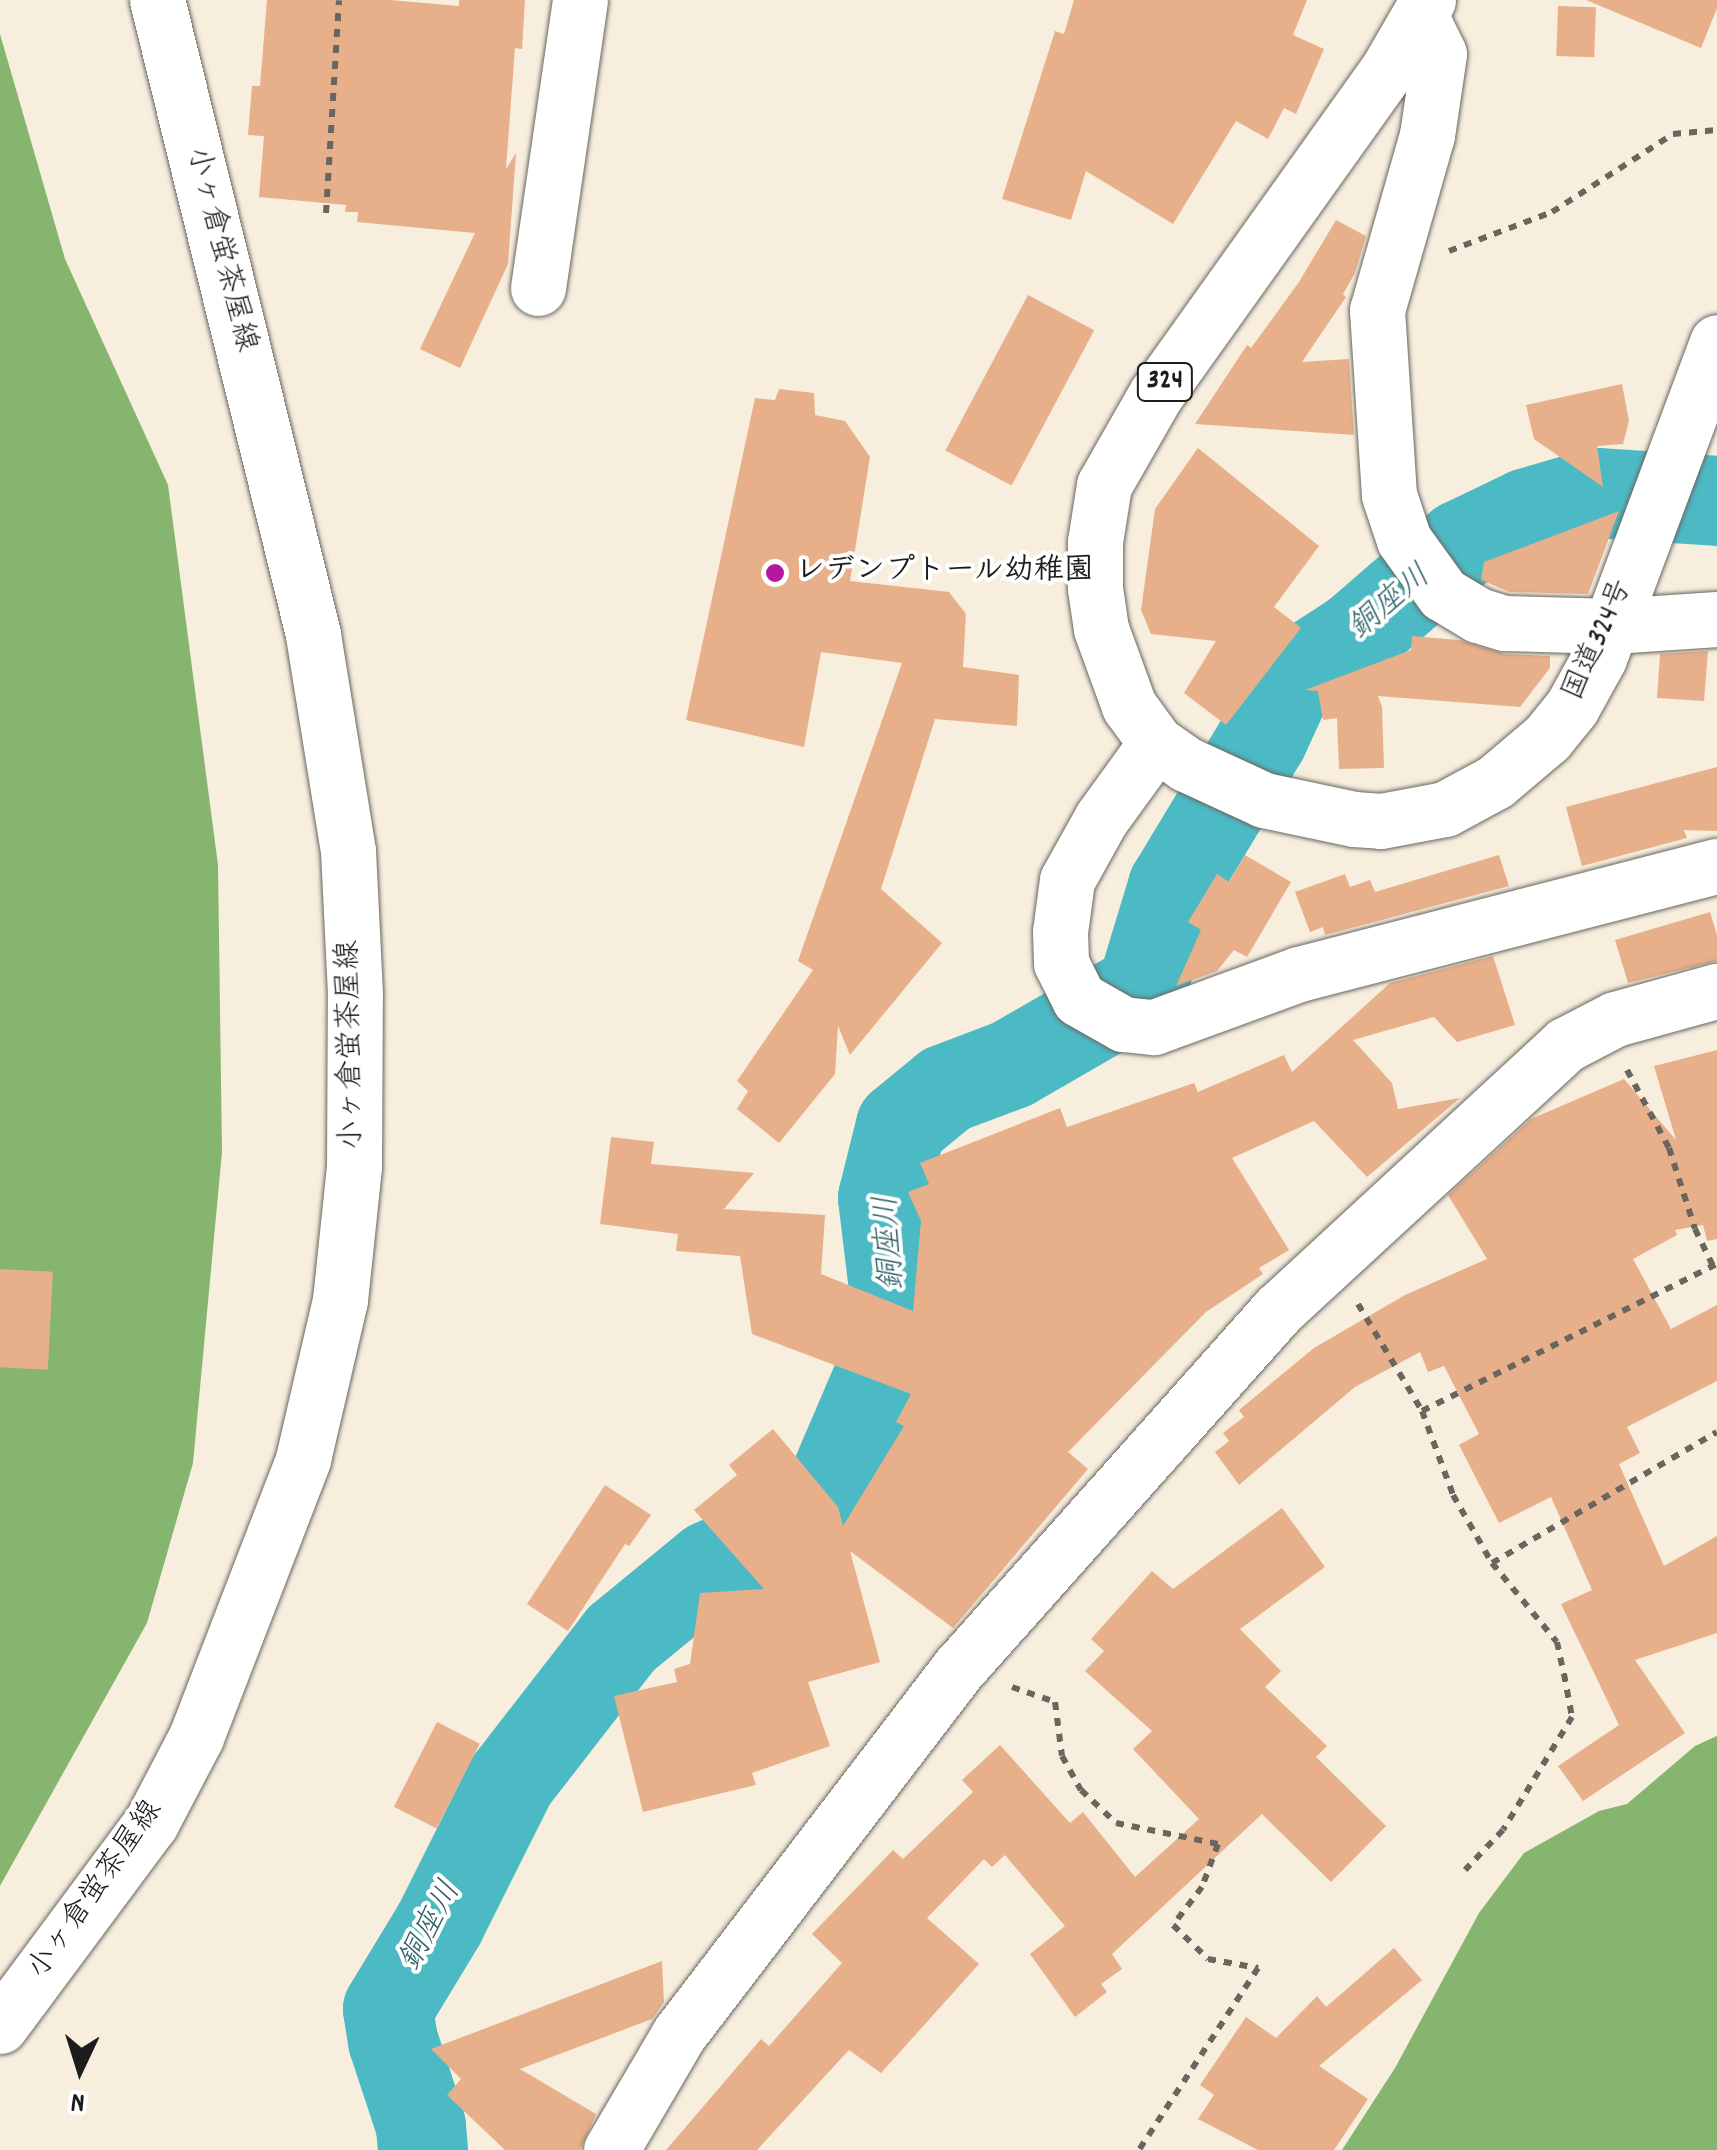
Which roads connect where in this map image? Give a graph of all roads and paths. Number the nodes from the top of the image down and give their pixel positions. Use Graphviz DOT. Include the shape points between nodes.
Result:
graph roads {
  1 [pos="157,0"];
  2 [pos="339,0"];
  3 [pos="580,0"];
  4 [pos="1424,8"];
  5 [pos="1717,130"];
  6 [pos="1414,181"];
  7 [pos="326,213"];
  8 [pos="538,288"];
  9 [pos="1717,342"];
  10 [pos="1717,619"];
  11 [pos="1612,626"];
  12 [pos="1156,743"];
  13 [pos="1717,866"];
  14 [pos="1717,991"];
  15 [pos="1603,1024"];
  16 [pos="1332,1260"];
  17 [pos="1715,1265"];
  18 [pos="1422,1411"];
  19 [pos="1717,1432"];
  20 [pos="1492,1563"];
  21 [pos="959,1668"];
  22 [pos="1464,1870"];
  23 [pos="0,2026"];
  24 [pos="610,2150"];
  25 [pos="1138,2150"];
  1 -- 23 [label="main road, 小ヶ倉蛍茶屋線" via="314,634 348,851 354,1166 340,1300 303,1459 196,1737 151,1823"];
  2 -- 7 [label="path"];
  3 -- 8 [label="main road"];
  4 -- 6 [label="main road" via="1440,54"];
  4 -- 12 [label="main road, 国道324号 / 324" via="1388,70 1156,394 1104,486 1095,542 1101,629 1129,706"];
  5 -- 6 [label="path" via="1673,134 1552,212 1445,253"];
  6 -- 11 [label="main road" via="1377,310 1389,496 1404,540 1442,594 1478,615 1505,623"];
  9 -- 11 [label="main road, 国道324号 / 324"];
  10 -- 11 [label="main road"];
  11 -- 12 [label="main road, 国道324号 / 324" via="1572,708 1547,738 1474,796 1445,809 1381,821 1241,789"];
  12 -- 13 [label="main road" via="1101,818 1067,880 1061,963 1101,1012 1154,1026 1299,974"];
  14 -- 15 [label="main road"];
  15 -- 16 [label="main road" via="1564,1045"];
  15 -- 17 [label="path" via="1668,1148"];
  16 -- 18 [label="path"];
  16 -- 21 [label="main road" via="1278,1310"];
  17 -- 18 [label="path"];
  18 -- 20 [label="path" via="1454,1495"];
  19 -- 20 [label="path"];
  20 -- 22 [label="path" via="1557,1642 1572,1717 1503,1830"];
  21 -- 24 [label="main road" via="679,2034"];
  21 -- 25 [label="path" via="1055,1702 1062,1756 1081,1790 1116,1823 1218,1844 1202,1887 1172,1926 1208,1959 1258,1968"];
}
